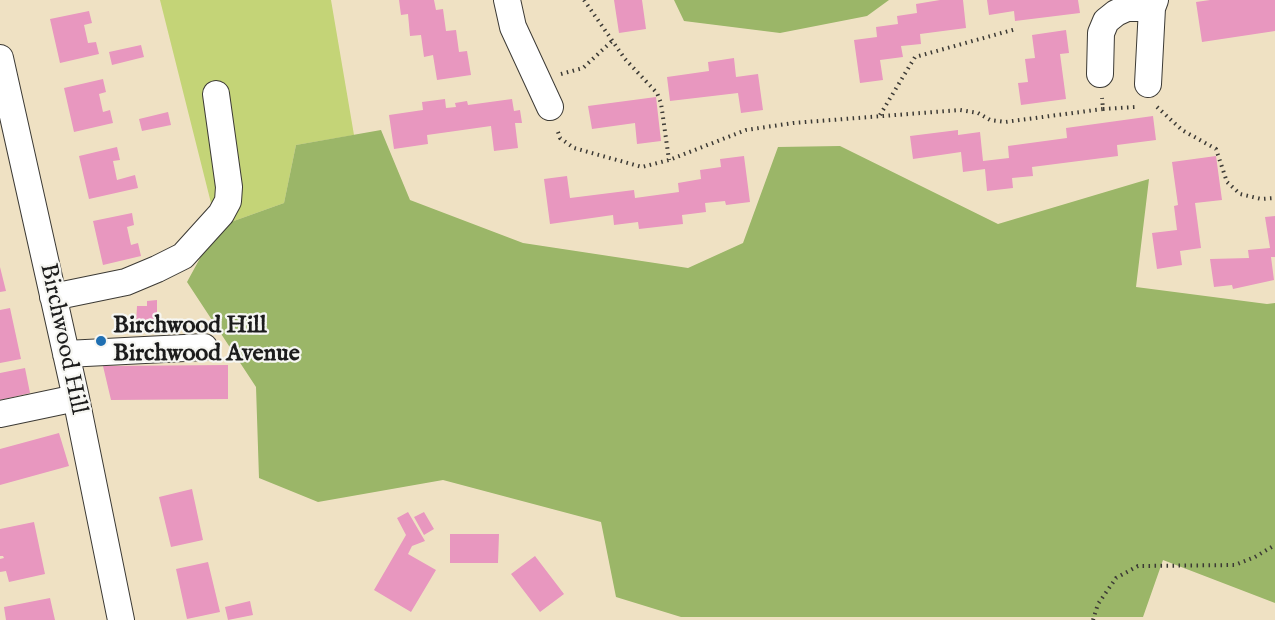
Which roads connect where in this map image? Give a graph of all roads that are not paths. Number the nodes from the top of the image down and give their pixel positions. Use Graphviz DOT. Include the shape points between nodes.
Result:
graph roads {
  1 [pos="507,0"];
  2 [pos="1153,4"];
  3 [pos="0,58"];
  4 [pos="1100,74"];
  5 [pos="216,94"];
  6 [pos="1151,95"];
  7 [pos="545,97"];
  8 [pos="9,138"];
  9 [pos="53,297"];
  10 [pos="204,347"];
  11 [pos="66,354"];
  12 [pos="76,398"];
  13 [pos="0,414"];
  14 [pos="121,620"];
  1 -- 7 [label="street" via="513,27"];
  2 -- 4 [label="street" via="1127,8 1107,21 1101,33"];
  2 -- 6 [label="street"];
  3 -- 8 [label="street, Birchwood Hill"];
  5 -- 9 [label="street" via="229,187 228,201 221,214 183,256 157,269 126,282"];
  8 -- 9 [label="street, Birchwood Hill"];
  9 -- 11 [label="street, Birchwood Hill"];
  10 -- 11 [label="street"];
  11 -- 12 [label="street, Birchwood Hill"];
  12 -- 13 [label="street"];
  12 -- 14 [label="street, Birchwood Hill"];
}
